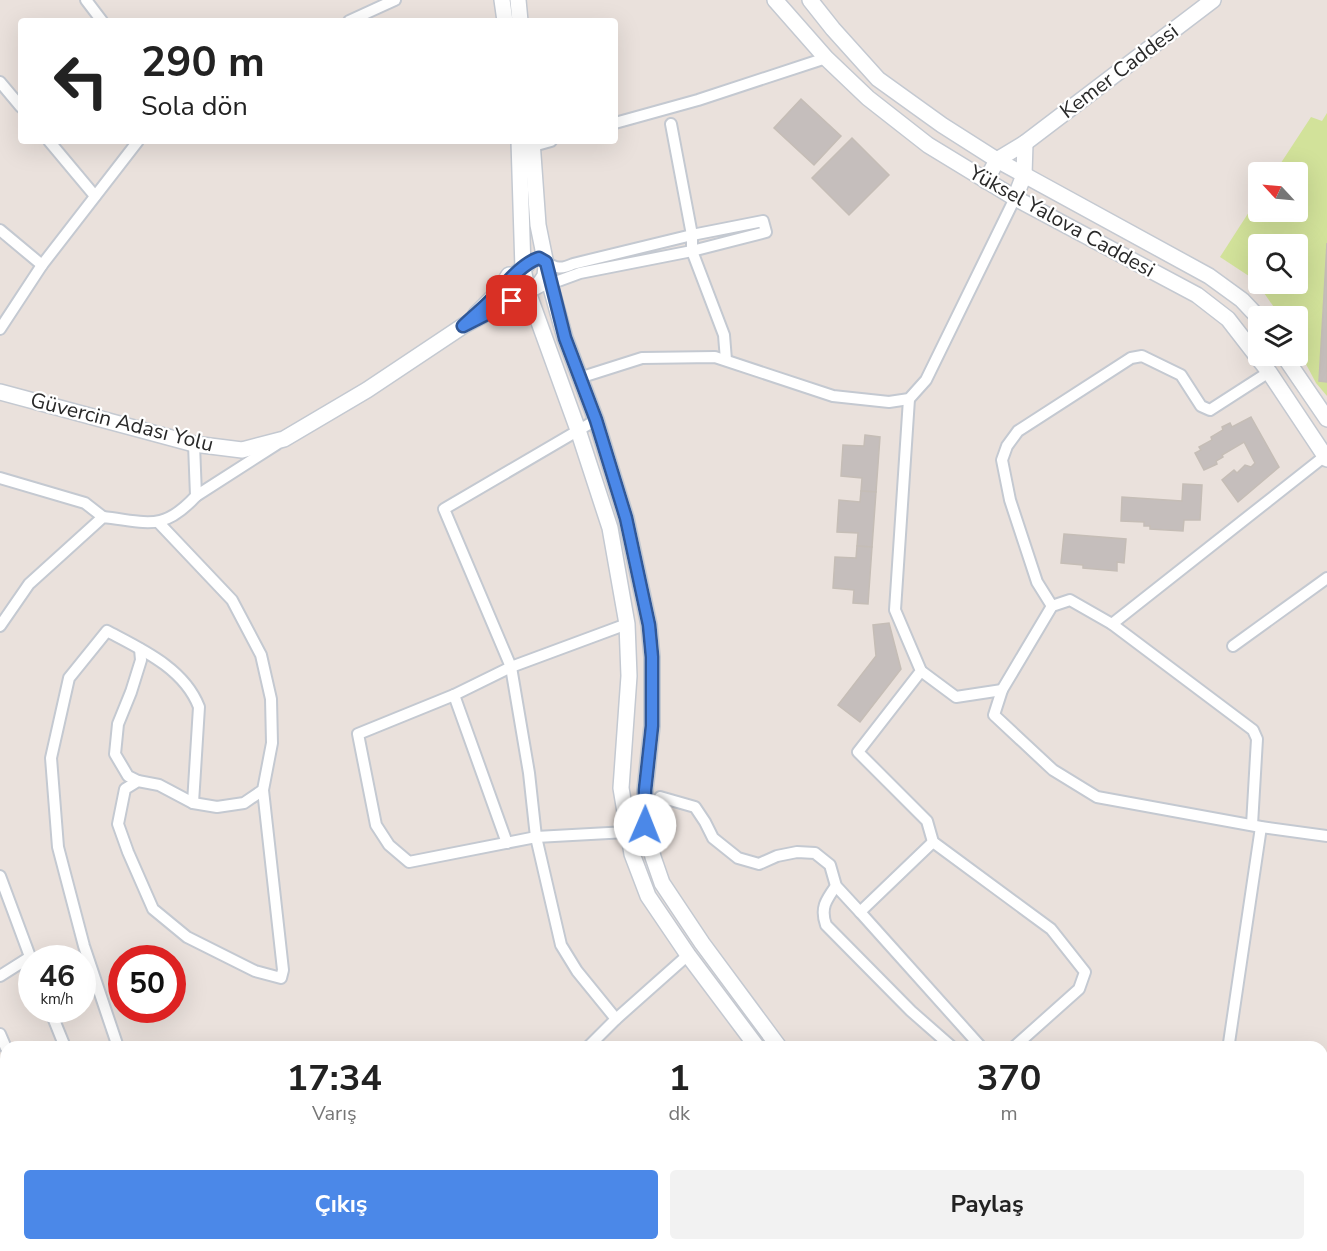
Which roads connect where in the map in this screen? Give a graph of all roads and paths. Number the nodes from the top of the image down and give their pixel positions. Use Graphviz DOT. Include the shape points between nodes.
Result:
graph roads {
  1 [pos="86,0"];
  2 [pos="395,0"];
  3 [pos="502,0"];
  4 [pos="518,0"];
  5 [pos="775,0"];
  6 [pos="781,0"];
  7 [pos="801,0"];
  8 [pos="1213,0"];
  9 [pos="813,5"];
  10 [pos="100,18"];
  11 [pos="356,18"];
  12 [pos="505,18"];
  13 [pos="520,18"];
  14 [pos="808,38"];
  15 [pos="826,58"];
  16 [pos="0,82"];
  17 [pos="18,103"];
  18 [pos="618,122"];
  19 [pos="671,124"];
  20 [pos="1025,143"];
  21 [pos="52,144"];
  22 [pos="136,144"];
  23 [pos="528,144"];
  24 [pos="528,144"];
  25 [pos="997,160"];
  26 [pos="1024,176"];
  27 [pos="986,181"];
  28 [pos="95,196"];
  29 [pos="1015,198"];
  30 [pos="0,230"];
  31 [pos="522,230"];
  32 [pos="692,235"];
  33 [pos="692,250"];
  34 [pos="546,262"];
  35 [pos="42,265"];
  36 [pos="523,269"];
  37 [pos="506,282"];
  38 [pos="550,284"];
  39 [pos="528,292"];
  40 [pos="1248,306"];
  41 [pos="463,326"];
  42 [pos="0,329"];
  43 [pos="726,360"];
  44 [pos="1291,366"];
  45 [pos="1269,372"];
  46 [pos="579,378"];
  47 [pos="0,392"];
  48 [pos="909,399"];
  49 [pos="1327,419"];
  50 [pos="596,420"];
  51 [pos="578,430"];
  52 [pos="284,439"];
  53 [pos="195,444"];
  54 [pos="1326,457"];
  55 [pos="0,477"];
  56 [pos="196,496"];
  57 [pos="103,517"];
  58 [pos="159,523"];
  59 [pos="1327,578"];
  60 [pos="1052,606"];
  61 [pos="627,624"];
  62 [pos="1112,624"];
  63 [pos="0,626"];
  64 [pos="1233,646"];
  65 [pos="140,649"];
  66 [pos="511,667"];
  67 [pos="921,671"];
  68 [pos="1002,690"];
  69 [pos="454,695"];
  70 [pos="138,781"];
  71 [pos="263,790"];
  72 [pos="660,797"];
  73 [pos="194,803"];
  74 [pos="1257,826"];
  75 [pos="627,832"];
  76 [pos="1327,836"];
  77 [pos="536,837"];
  78 [pos="933,842"];
  79 [pos="507,843"];
  80 [pos="0,876"];
  81 [pos="836,886"];
  82 [pos="860,912"];
  83 [pos="702,944"];
  84 [pos="25,945"];
  85 [pos="688,955"];
  86 [pos="18,967"];
  87 [pos="0,976"];
  88 [pos="616,1018"];
  89 [pos="55,1023"];
  90 [pos="63,1041"];
  91 [pos="116,1041"];
  92 [pos="594,1041"];
  93 [pos="752,1041"];
  94 [pos="775,1041"];
  95 [pos="945,1041"];
  96 [pos="976,1041"];
  97 [pos="1021,1041"];
  98 [pos="1230,1041"];
  1 -- 10 [label="street"];
  2 -- 11 [label="street"];
  3 -- 12 [label="main road"];
  4 -- 13 [label="main road"];
  5 -- 14 [label="main road, Yüksel Yalova Caddesi"];
  6 -- 14 [label="main road"];
  7 -- 9 [label="main road, Yüksel Yalova Caddesi"];
  8 -- 20 [label="main road, Kemer Caddesi"];
  9 -- 25 [label="main road, Yüksel Yalova Caddesi" via="878,79"];
  14 -- 15 [label="main road, Yüksel Yalova Caddesi"];
  15 -- 18 [label="street"];
  15 -- 27 [label="main road, Yüksel Yalova Caddesi" via="868,98 928,145"];
  16 -- 17 [label="street"];
  19 -- 32 [label="street"];
  20 -- 25 [label="main road, Kemer Caddesi"];
  20 -- 26 [label="main road"];
  21 -- 28 [label="street"];
  22 -- 28 [label="street"];
  23 -- 31 [label="main road" via="521,184"];
  24 -- 34 [label="main road"];
  25 -- 26 [label="main road, Yüksel Yalova Caddesi"];
  25 -- 27 [label="main road"];
  26 -- 29 [label="main road"];
  26 -- 40 [label="main road, Yüksel Yalova Caddesi" via="1209,276"];
  27 -- 29 [label="main road, Yüksel Yalova Caddesi"];
  28 -- 35 [label="street"];
  29 -- 45 [label="main road, Yüksel Yalova Caddesi" via="1197,295 1228,319"];
  29 -- 48 [label="street" via="926,380"];
  30 -- 35 [label="street"];
  31 -- 36 [label="main road"];
  31 -- 37 [label="main road, Güvercin Adası Yolu"];
  32 -- 33 [label="street"];
  32 -- 33 [label="street" via="763,221 766,232"];
  32 -- 34 [label="street" via="563,268"];
  33 -- 38 [label="street" via="580,273"];
  33 -- 43 [label="street" via="724,335"];
  34 -- 36 [label="main road" via="539,258"];
  34 -- 38 [label="main road"];
  34 -- 39 [label="main road" via="544,276"];
  35 -- 42 [label="street"];
  36 -- 37 [label="main road"];
  36 -- 39 [label="main road"];
  37 -- 41 [label="main road, Güvercin Adası Yolu"];
  38 -- 39 [label="main road, Güvercin Adası Yolu"];
  38 -- 46 [label="main road"];
  39 -- 41 [label="main road, Güvercin Adası Yolu"];
  39 -- 51 [label="main road"];
  41 -- 52 [label="main road, Güvercin Adası Yolu"];
  43 -- 46 [label="street" via="642,358"];
  43 -- 48 [label="street" via="833,396 889,402"];
  44 -- 49 [label="main road"];
  45 -- 54 [label="main road, Yüksel Yalova Caddesi"];
  45 -- 60 [label="street" via="1210,410 1201,406 1181,375 1142,356 1131,358 1018,431 1002,460 1037,582"];
  46 -- 50 [label="main road"];
  47 -- 53 [label="main road, Güvercin Adası Yolu"];
  48 -- 67 [label="street" via="895,610"];
  50 -- 51 [label="street"];
  50 -- 83 [label="main road" via="626,518 649,625 652,726 645,825 662,883"];
  51 -- 61 [label="main road" via="610,528"];
  51 -- 66 [label="street" via="444,509"];
  52 -- 53 [label="main road, Güvercin Adası Yolu" via="242,450"];
  52 -- 56 [label="street"];
  53 -- 56 [label="street"];
  54 -- 62 [label="street"];
  55 -- 57 [label="street" via="85,503"];
  56 -- 58 [label="street" via="181,513"];
  57 -- 58 [label="street"];
  57 -- 63 [label="street" via="30,584"];
  58 -- 71 [label="street" via="232,600 261,655 271,699 272,743"];
  59 -- 64 [label="street"];
  60 -- 62 [label="street" via="1070,600"];
  60 -- 68 [label="street"];
  61 -- 66 [label="street"];
  61 -- 75 [label="main road" via="629,676 621,788"];
  62 -- 74 [label="street" via="1253,730 1257,739"];
  65 -- 70 [label="street" via="141,660 118,724 115,754 128,776"];
  65 -- 73 [label="street" via="167,666 194,693 199,706"];
  65 -- 91 [label="street" via="107,630 69,678 51,759 58,847 84,946"];
  66 -- 69 [label="street"];
  66 -- 77 [label="street"];
  67 -- 68 [label="street" via="956,697"];
  67 -- 78 [label="street" via="858,752 927,821"];
  68 -- 74 [label="street" via="994,715 1053,770 1096,797"];
  69 -- 79 [label="street"];
  69 -- 79 [label="street" via="358,734 376,825 389,845 409,862"];
  70 -- 71 [label="street" via="125,789 118,824 153,909 188,937 255,971 281,978"];
  70 -- 73 [label="street" via="159,785"];
  71 -- 73 [label="street" via="244,803 217,807"];
  72 -- 81 [label="street" via="695,807 713,838 738,858 759,864 797,852 815,853 830,865"];
  74 -- 76 [label="street"];
  74 -- 98 [label="street"];
  75 -- 77 [label="street"];
  75 -- 85 [label="main road" via="648,896"];
  77 -- 79 [label="street"];
  77 -- 88 [label="street" via="561,945"];
  78 -- 82 [label="street"];
  78 -- 97 [label="street" via="1051,929 1085,972 1079,989"];
  80 -- 84 [label="street"];
  81 -- 82 [label="street"];
  81 -- 95 [label="street" via="826,899 826,925"];
  82 -- 96 [label="street"];
  83 -- 85 [label="main road"];
  83 -- 94 [label="main road"];
  85 -- 88 [label="street"];
  85 -- 93 [label="main road"];
  86 -- 87 [label="street"];
  88 -- 92 [label="street"];
  89 -- 90 [label="street"];
}
